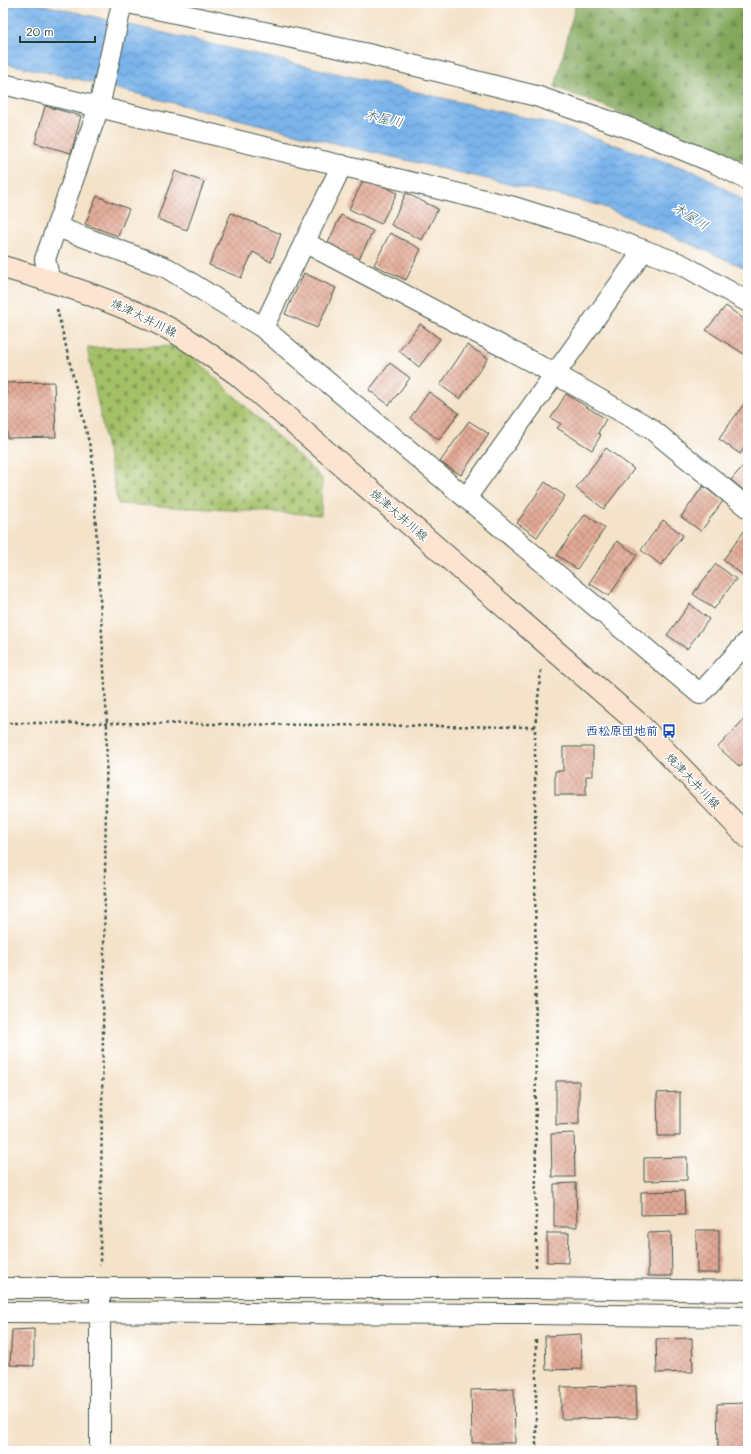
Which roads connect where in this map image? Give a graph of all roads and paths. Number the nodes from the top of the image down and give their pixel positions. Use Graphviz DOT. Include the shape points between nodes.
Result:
graph roads {
  1 [pos="123,7"];
  2 [pos="3,84"];
  3 [pos="100,100"];
  4 [pos="342,165"];
  5 [pos="748,180"];
  6 [pos="57,227"];
  7 [pos="304,242"];
  8 [pos="644,250"];
  9 [pos="3,267"];
  10 [pos="50,281"];
  11 [pos="748,302"];
  12 [pos="263,328"];
  13 [pos="555,374"];
  14 [pos="466,498"];
  15 [pos="748,508"];
  16 [pos="544,641"];
  17 [pos="748,641"];
  18 [pos="3,723"];
  19 [pos="107,723"];
  20 [pos="536,727"];
  21 [pos="748,837"];
  22 [pos="3,1288"];
  23 [pos="100,1288"];
  24 [pos="536,1288"];
  25 [pos="748,1291"];
  26 [pos="3,1312"];
  27 [pos="100,1312"];
  28 [pos="536,1314"];
  29 [pos="748,1317"];
  30 [pos="100,1451"];
  31 [pos="536,1451"];
  1 -- 3 [label="street"];
  1 -- 5 [label="street" via="368,54 536,96 632,129 717,164"];
  2 -- 3 [label="street"];
  3 -- 4 [label="street"];
  3 -- 6 [label="street"];
  4 -- 7 [label="street"];
  4 -- 8 [label="street" via="514,207"];
  6 -- 10 [label="street" via="45,259"];
  6 -- 12 [label="street" via="167,268"];
  7 -- 12 [label="street"];
  7 -- 13 [label="street"];
  8 -- 11 [label="street" via="681,264"];
  8 -- 13 [label="street"];
  9 -- 10 [label="main road, 焼津大井川線"];
  10 -- 16 [label="main road, 焼津大井川線" via="118,304 167,327 237,374"];
  10 -- 19 [label="path" via="92,455"];
  12 -- 14 [label="street"];
  13 -- 14 [label="street"];
  13 -- 15 [label="street" via="650,428"];
  14 -- 17 [label="street" via="700,694"];
  16 -- 20 [label="path"];
  16 -- 21 [label="main road, 焼津大井川線" via="638,723"];
  18 -- 19 [label="path"];
  19 -- 20 [label="path"];
  19 -- 23 [label="path"];
  20 -- 24 [label="path"];
  22 -- 23 [label="street"];
  23 -- 24 [label="street"];
  23 -- 27 [label="street"];
  24 -- 25 [label="street"];
  26 -- 27 [label="street"];
  27 -- 28 [label="street"];
  27 -- 30 [label="street"];
  28 -- 29 [label="street"];
  28 -- 31 [label="path"];
}
